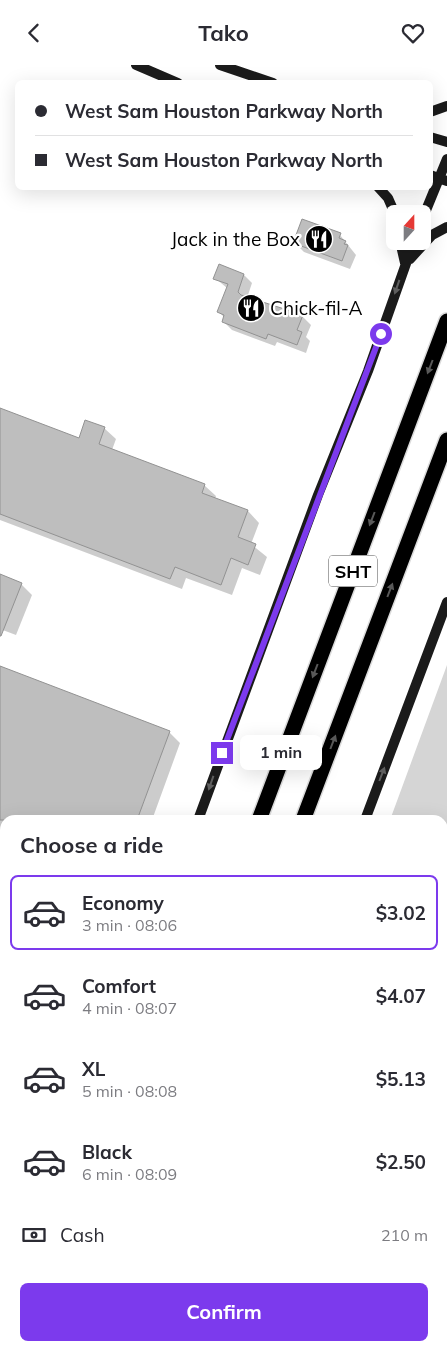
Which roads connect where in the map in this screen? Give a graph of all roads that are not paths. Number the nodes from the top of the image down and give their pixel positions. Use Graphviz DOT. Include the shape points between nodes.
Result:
graph roads {
  1 [pos="136,65"];
  2 [pos="220,65"];
  3 [pos="171,80"];
  4 [pos="264,80"];
  5 [pos="447,106"];
  6 [pos="433,111"];
  7 [pos="433,138"];
  8 [pos="447,143"];
  9 [pos="447,159"];
  10 [pos="439,178"];
  11 [pos="381,190"];
  12 [pos="391,205"];
  13 [pos="428,205"];
  14 [pos="447,227"];
  15 [pos="402,250"];
  16 [pos="410,250"];
  17 [pos="405,264"];
  18 [pos="447,321"];
  19 [pos="447,440"];
  20 [pos="447,603"];
  21 [pos="200,815"];
  22 [pos="261,815"];
  23 [pos="305,815"];
  24 [pos="367,815"];
  1 -- 3 [label="main road"];
  2 -- 4 [label="main road"];
  5 -- 6 [label="main road"];
  7 -- 8 [label="main road"];
  9 -- 10 [label="main road"];
  10 -- 13 [label="main road"];
  11 -- 12 [label="main road"];
  14 -- 17 [label="main road" via="432,235"];
  15 -- 17 [label="main road"];
  16 -- 17 [label="main road"];
  17 -- 21 [label="main road, one-way" via="368,371 318,495"];
  18 -- 22 [label="highway, SHT, one-way"];
  23 -- 19 [label="highway, SHT, one-way"];
  24 -- 20 [label="main road, one-way"];
}
